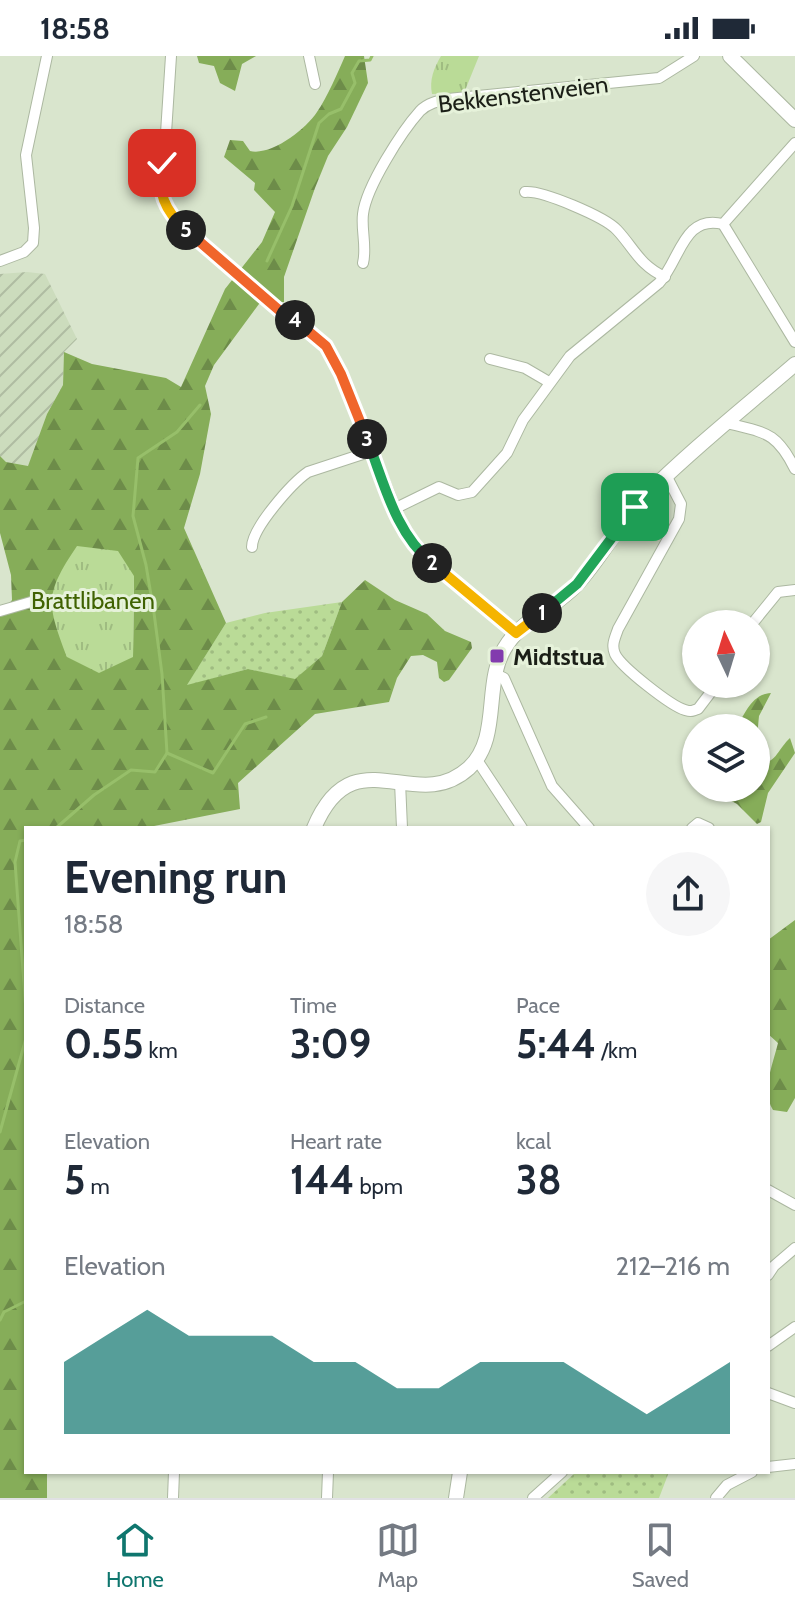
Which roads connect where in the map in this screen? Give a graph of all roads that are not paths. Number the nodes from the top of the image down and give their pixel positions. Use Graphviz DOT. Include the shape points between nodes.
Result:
graph roads {
  1 [pos="47,56"];
  2 [pos="171,56"];
  3 [pos="309,56"];
  4 [pos="694,56"];
  5 [pos="737,58"];
  6 [pos="315,84"];
  7 [pos="795,120"];
  8 [pos="795,143"];
  9 [pos="525,192"];
  10 [pos="723,224"];
  11 [pos="0,261"];
  12 [pos="363,263"];
  13 [pos="665,277"];
  14 [pos="795,342"];
  15 [pos="490,359"];
  16 [pos="795,364"];
  17 [pos="549,382"];
  18 [pos="727,423"];
  19 [pos="372,451"];
  20 [pos="795,469"];
  21 [pos="667,477"];
  22 [pos="394,509"];
  23 [pos="252,547"];
  24 [pos="795,590"];
  25 [pos="54,601"];
  26 [pos="763,610"];
  27 [pos="0,611"];
  28 [pos="516,633"];
  29 [pos="494,673"];
  30 [pos="706,698"];
  31 [pos="477,760"];
  32 [pos="400,782"];
  33 [pos="315,826"];
  34 [pos="402,826"];
  35 [pos="521,826"];
  36 [pos="587,826"];
  37 [pos="770,1191"];
  38 [pos="793,1199"];
  39 [pos="795,1248"];
  40 [pos="770,1272"];
  41 [pos="795,1327"];
  42 [pos="770,1345"];
  43 [pos="770,1394"];
  44 [pos="795,1403"];
  45 [pos="795,1464"];
  46 [pos="770,1467"];
  47 [pos="174,1474"];
  48 [pos="328,1474"];
  49 [pos="460,1474"];
  50 [pos="560,1474"];
  51 [pos="748,1474"];
  52 [pos="173,1498"];
  53 [pos="327,1498"];
  54 [pos="456,1498"];
  55 [pos="533,1498"];
  56 [pos="716,1498"];
  1 -- 11 [label="street" via="26,155 33,243"];
  2 -- 19 [label="street" via="159,181 164,204 207,250 320,339 341,374"];
  3 -- 6 [label="street"];
  4 -- 12 [label="street, Bekkenstenveien" via="659,78 429,105 371,185 363,214"];
  5 -- 7 [label="street"];
  8 -- 10 [label="street"];
  9 -- 13 [label="street" via="540,193 608,222 635,255"];
  10 -- 13 [label="street" via="709,222 692,230"];
  10 -- 14 [label="street"];
  13 -- 17 [label="street" via="577,349"];
  15 -- 17 [label="street" via="525,368"];
  16 -- 18 [label="street"];
  17 -- 22 [label="street" via="507,453 472,492 458,495 439,487"];
  18 -- 20 [label="street" via="782,443"];
  18 -- 21 [label="street"];
  19 -- 22 [label="street"];
  19 -- 23 [label="street" via="299,478 260,524"];
  21 -- 28 [label="street" via="635,507 577,584"];
  21 -- 30 [label="street" via="681,504 679,519 618,629 613,649 673,704 698,709"];
  22 -- 28 [label="street" via="406,535 425,557"];
  24 -- 26 [label="street" via="778,592"];
  25 -- 27 [label="street"];
  28 -- 29 [label="street"];
  29 -- 31 [label="street" via="486,741"];
  29 -- 36 [label="street" via="504,678 552,786"];
  31 -- 32 [label="street" via="439,784"];
  31 -- 35 [label="street"];
  32 -- 33 [label="street" via="365,780 343,787 323,807"];
  32 -- 34 [label="street"];
  37 -- 38 [label="street"];
  39 -- 40 [label="street"];
  41 -- 42 [label="street"];
  43 -- 44 [label="street"];
  45 -- 46 [label="street"];
  47 -- 52 [label="street"];
  48 -- 53 [label="street"];
  49 -- 54 [label="street"];
  50 -- 55 [label="street"];
  51 -- 56 [label="street"];
}
